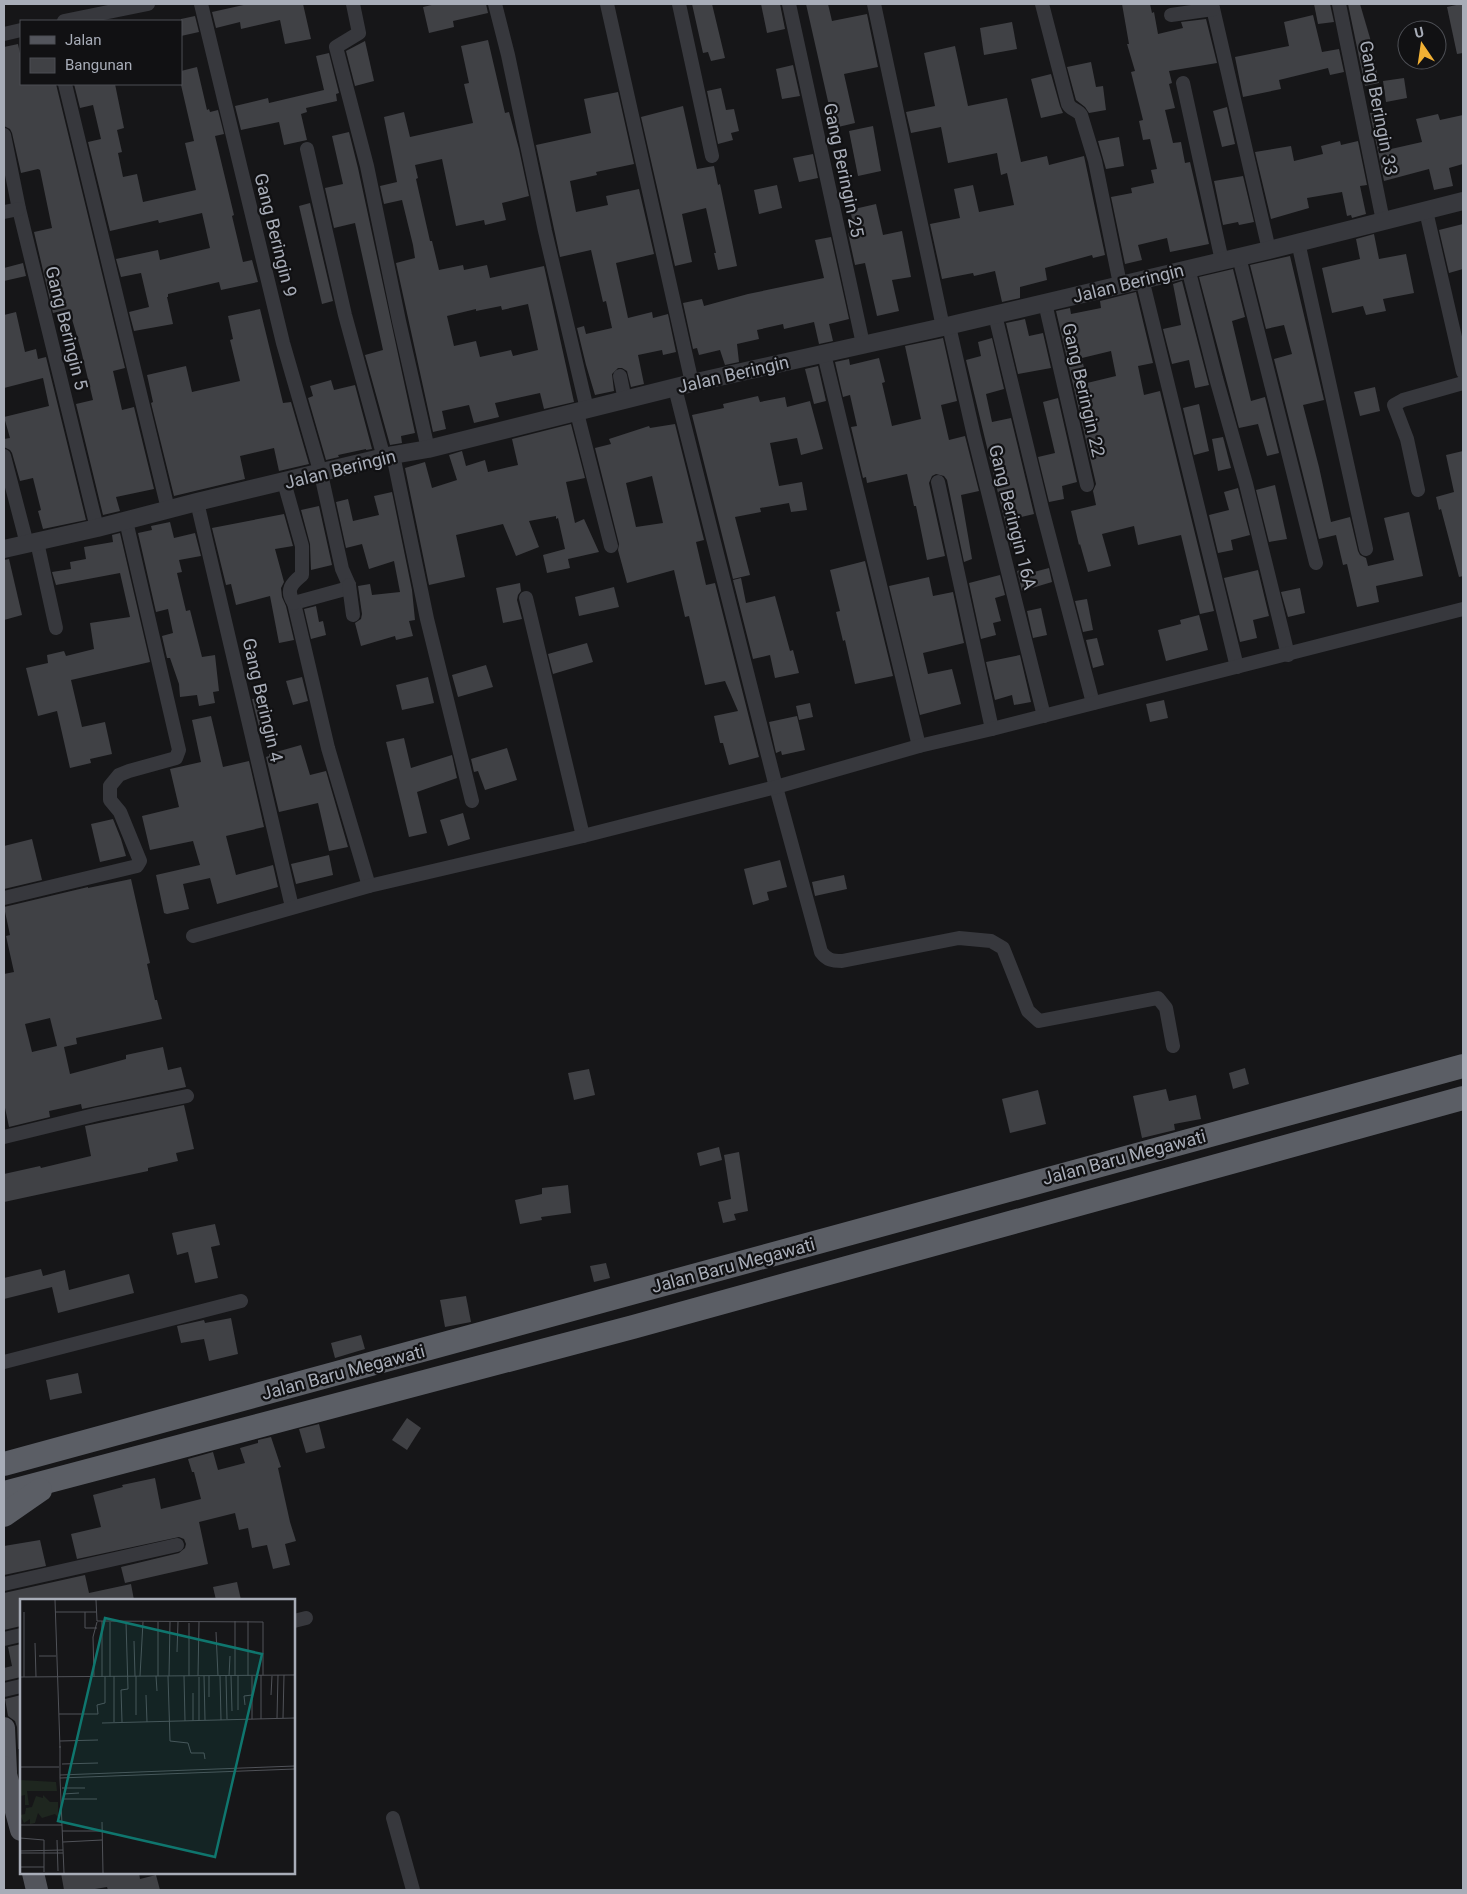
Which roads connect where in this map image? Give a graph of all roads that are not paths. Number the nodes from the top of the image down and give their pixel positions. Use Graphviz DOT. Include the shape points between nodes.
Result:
graph roads {
  1 [pos="148,4"];
  2 [pos="200,4"];
  3 [pos="353,4"];
  4 [pos="495,4"];
  5 [pos="608,4"];
  6 [pos="679,4"];
  7 [pos="789,4"];
  8 [pos="874,4"];
  9 [pos="1042,4"];
  10 [pos="1339,4"];
  11 [pos="1213,6"];
  12 [pos="1171,15"];
  13 [pos="69,20"];
  14 [pos="20,30"];
  15 [pos="4,34"];
  16 [pos="1184,83"];
  17 [pos="65,85"];
  18 [pos="4,135"];
  19 [pos="307,150"];
  20 [pos="712,156"];
  21 [pos="1463,201"];
  22 [pos="19,209"];
  23 [pos="1426,211"];
  24 [pos="4,212"];
  25 [pos="1383,221"];
  26 [pos="1298,242"];
  27 [pos="1270,250"];
  28 [pos="1231,259"];
  29 [pos="1188,268"];
  30 [pos="1142,279"];
  31 [pos="1120,284"];
  32 [pos="1045,303"];
  33 [pos="995,315"];
  34 [pos="946,326"];
  35 [pos="863,344"];
  36 [pos="824,354"];
  37 [pos="1463,372"];
  38 [pos="620,376"];
  39 [pos="692,383"];
  40 [pos="1463,383"];
  41 [pos="675,388"];
  42 [pos="625,400"];
  43 [pos="582,411"];
  44 [pos="428,449"];
  45 [pos="4,456"];
  46 [pos="388,456"];
  47 [pos="321,474"];
  48 [pos="284,482"];
  49 [pos="938,482"];
  50 [pos="1087,484"];
  51 [pos="1418,490"];
  52 [pos="197,502"];
  53 [pos="168,509"];
  54 [pos="126,521"];
  55 [pos="97,528"];
  56 [pos="32,543"];
  57 [pos="611,546"];
  58 [pos="4,549"];
  59 [pos="1366,549"];
  60 [pos="1316,563"];
  61 [pos="348,585"];
  62 [pos="526,598"];
  63 [pos="294,603"];
  64 [pos="1463,609"];
  65 [pos="353,616"];
  66 [pos="56,628"];
  67 [pos="1288,655"];
  68 [pos="1237,667"];
  69 [pos="1094,703"];
  70 [pos="1044,716"];
  71 [pos="992,729"];
  72 [pos="919,746"];
  73 [pos="776,786"];
  74 [pos="472,800"];
  75 [pos="583,836"];
  76 [pos="369,886"];
  77 [pos="4,898"];
  78 [pos="292,906"];
  79 [pos="193,936"];
  80 [pos="1173,1046"];
  81 [pos="1463,1066"];
  82 [pos="186,1096"];
  83 [pos="1463,1098"];
  84 [pos="4,1138"];
  85 [pos="687,1278"];
  86 [pos="626,1294"];
  87 [pos="241,1301"];
  88 [pos="697,1308"];
  89 [pos="633,1327"];
  90 [pos="4,1362"];
  91 [pos="4,1445"];
  92 [pos="49,1452"];
  93 [pos="4,1464"];
  94 [pos="57,1479"];
  95 [pos="4,1493"];
  96 [pos="4,1515"];
  97 [pos="177,1545"];
  98 [pos="4,1584"];
  99 [pos="20,1635"];
  100 [pos="4,1639"];
  101 [pos="20,1686"];
  102 [pos="4,1690"];
  103 [pos="4,1728"];
  104 [pos="5,1770"];
  105 [pos="393,1818"];
  106 [pos="20,1826"];
  107 [pos="33,1874"];
  108 [pos="37,1890"];
  109 [pos="413,1890"];
  1 -- 13 [label="street"];
  2 -- 47 [label="street, Gang Beringin 9" via="283,344"];
  3 -- 44 [label="street" via="359,33 336,47 368,166"];
  4 -- 43 [label="street"];
  5 -- 39 [label="street"];
  6 -- 20 [label="street"];
  7 -- 35 [label="street, Gang Beringin 25"];
  8 -- 34 [label="street, Gang Beringin 16A"];
  9 -- 31 [label="street" via="1068,104 1082,115"];
  10 -- 25 [label="street, Gang Beringin 33"];
  11 -- 12 [label="street"];
  11 -- 27 [label="street"];
  14 -- 15 [label="street"];
  16 -- 28 [label="street"];
  17 -- 53 [label="street"];
  18 -- 22 [label="street, Gang Beringin 5"];
  19 -- 46 [label="street" via="345,315"];
  21 -- 23 [label="street, Jalan Beringin"];
  22 -- 24 [label="street"];
  22 -- 55 [label="street, Gang Beringin 5"];
  23 -- 25 [label="street, Jalan Beringin"];
  23 -- 37 [label="street"];
  25 -- 26 [label="street, Jalan Beringin"];
  26 -- 27 [label="street, Jalan Beringin"];
  26 -- 59 [label="street"];
  27 -- 28 [label="street, Jalan Beringin"];
  28 -- 29 [label="street, Jalan Beringin"];
  28 -- 60 [label="street"];
  29 -- 30 [label="street, Jalan Beringin"];
  29 -- 67 [label="street"];
  30 -- 31 [label="street, Jalan Beringin"];
  30 -- 68 [label="street"];
  31 -- 32 [label="street, Jalan Beringin"];
  32 -- 33 [label="street, Jalan Beringin"];
  32 -- 50 [label="street, Gang Beringin 22"];
  33 -- 34 [label="street, Jalan Beringin"];
  33 -- 69 [label="street"];
  34 -- 35 [label="street, Jalan Beringin"];
  34 -- 70 [label="street, Gang Beringin 16A"];
  35 -- 36 [label="street, Jalan Beringin"];
  36 -- 39 [label="street, Jalan Beringin"];
  36 -- 72 [label="street"];
  38 -- 42 [label="street"];
  39 -- 41 [label="street, Jalan Beringin"];
  40 -- 51 [label="street" via="1394,405 1407,439"];
  41 -- 42 [label="street, Jalan Beringin"];
  41 -- 73 [label="street"];
  42 -- 43 [label="street, Jalan Beringin"];
  43 -- 44 [label="street, Jalan Beringin"];
  43 -- 57 [label="street"];
  44 -- 46 [label="street, Jalan Beringin"];
  45 -- 56 [label="street"];
  46 -- 47 [label="street, Jalan Beringin"];
  46 -- 74 [label="street"];
  47 -- 48 [label="street, Jalan Beringin"];
  47 -- 61 [label="street, Gang Beringin 9"];
  48 -- 52 [label="street, Jalan Beringin"];
  48 -- 63 [label="street" via="304,553 302,575 289,589"];
  49 -- 71 [label="street"];
  52 -- 53 [label="street, Jalan Beringin"];
  52 -- 78 [label="street, Gang Beringin 4"];
  53 -- 54 [label="street, Jalan Beringin"];
  54 -- 55 [label="street, Jalan Beringin"];
  54 -- 77 [label="street" via="179,754 176,758 119,775 110,786 110,800 120,812 137,852 138,866"];
  55 -- 56 [label="street, Jalan Beringin"];
  56 -- 58 [label="street, Jalan Beringin"];
  56 -- 66 [label="street"];
  61 -- 63 [label="street" via="345,589"];
  61 -- 65 [label="street, Gang Beringin 9"];
  62 -- 75 [label="street"];
  63 -- 76 [label="street" via="328,748"];
  64 -- 67 [label="street"];
  67 -- 68 [label="street"];
  68 -- 69 [label="street"];
  69 -- 70 [label="street"];
  70 -- 71 [label="street"];
  71 -- 72 [label="street"];
  72 -- 73 [label="street"];
  73 -- 75 [label="street"];
  73 -- 80 [label="street" via="821,952 826,958 842,962 960,938 991,941 1003,948 1028,1011 1039,1021 1158,998 1166,1008"];
  75 -- 76 [label="street"];
  76 -- 78 [label="street"];
  78 -- 79 [label="street"];
  81 -- 85 [label="highway, Jalan Baru Megawati"];
  82 -- 84 [label="street"];
  83 -- 88 [label="highway, Jalan Baru Megawati"];
  85 -- 86 [label="highway, Jalan Baru Megawati"];
  85 -- 88 [label="highway"];
  86 -- 89 [label="highway"];
  86 -- 92 [label="highway, Jalan Baru Megawati"];
  87 -- 90 [label="street"];
  88 -- 89 [label="highway, Jalan Baru Megawati"];
  89 -- 94 [label="highway, Jalan Baru Megawati"];
  91 -- 92 [label="highway"];
  92 -- 93 [label="highway, Jalan Baru Megawati"];
  94 -- 95 [label="highway, Jalan Baru Megawati"];
  94 -- 96 [label="highway"];
  97 -- 98 [label="street"];
  99 -- 100 [label="street"];
  101 -- 102 [label="street"];
  103 -- 104 [label="main road"];
  104 -- 106 [label="main road"];
  105 -- 109 [label="street"];
  107 -- 108 [label="main road"];
}
